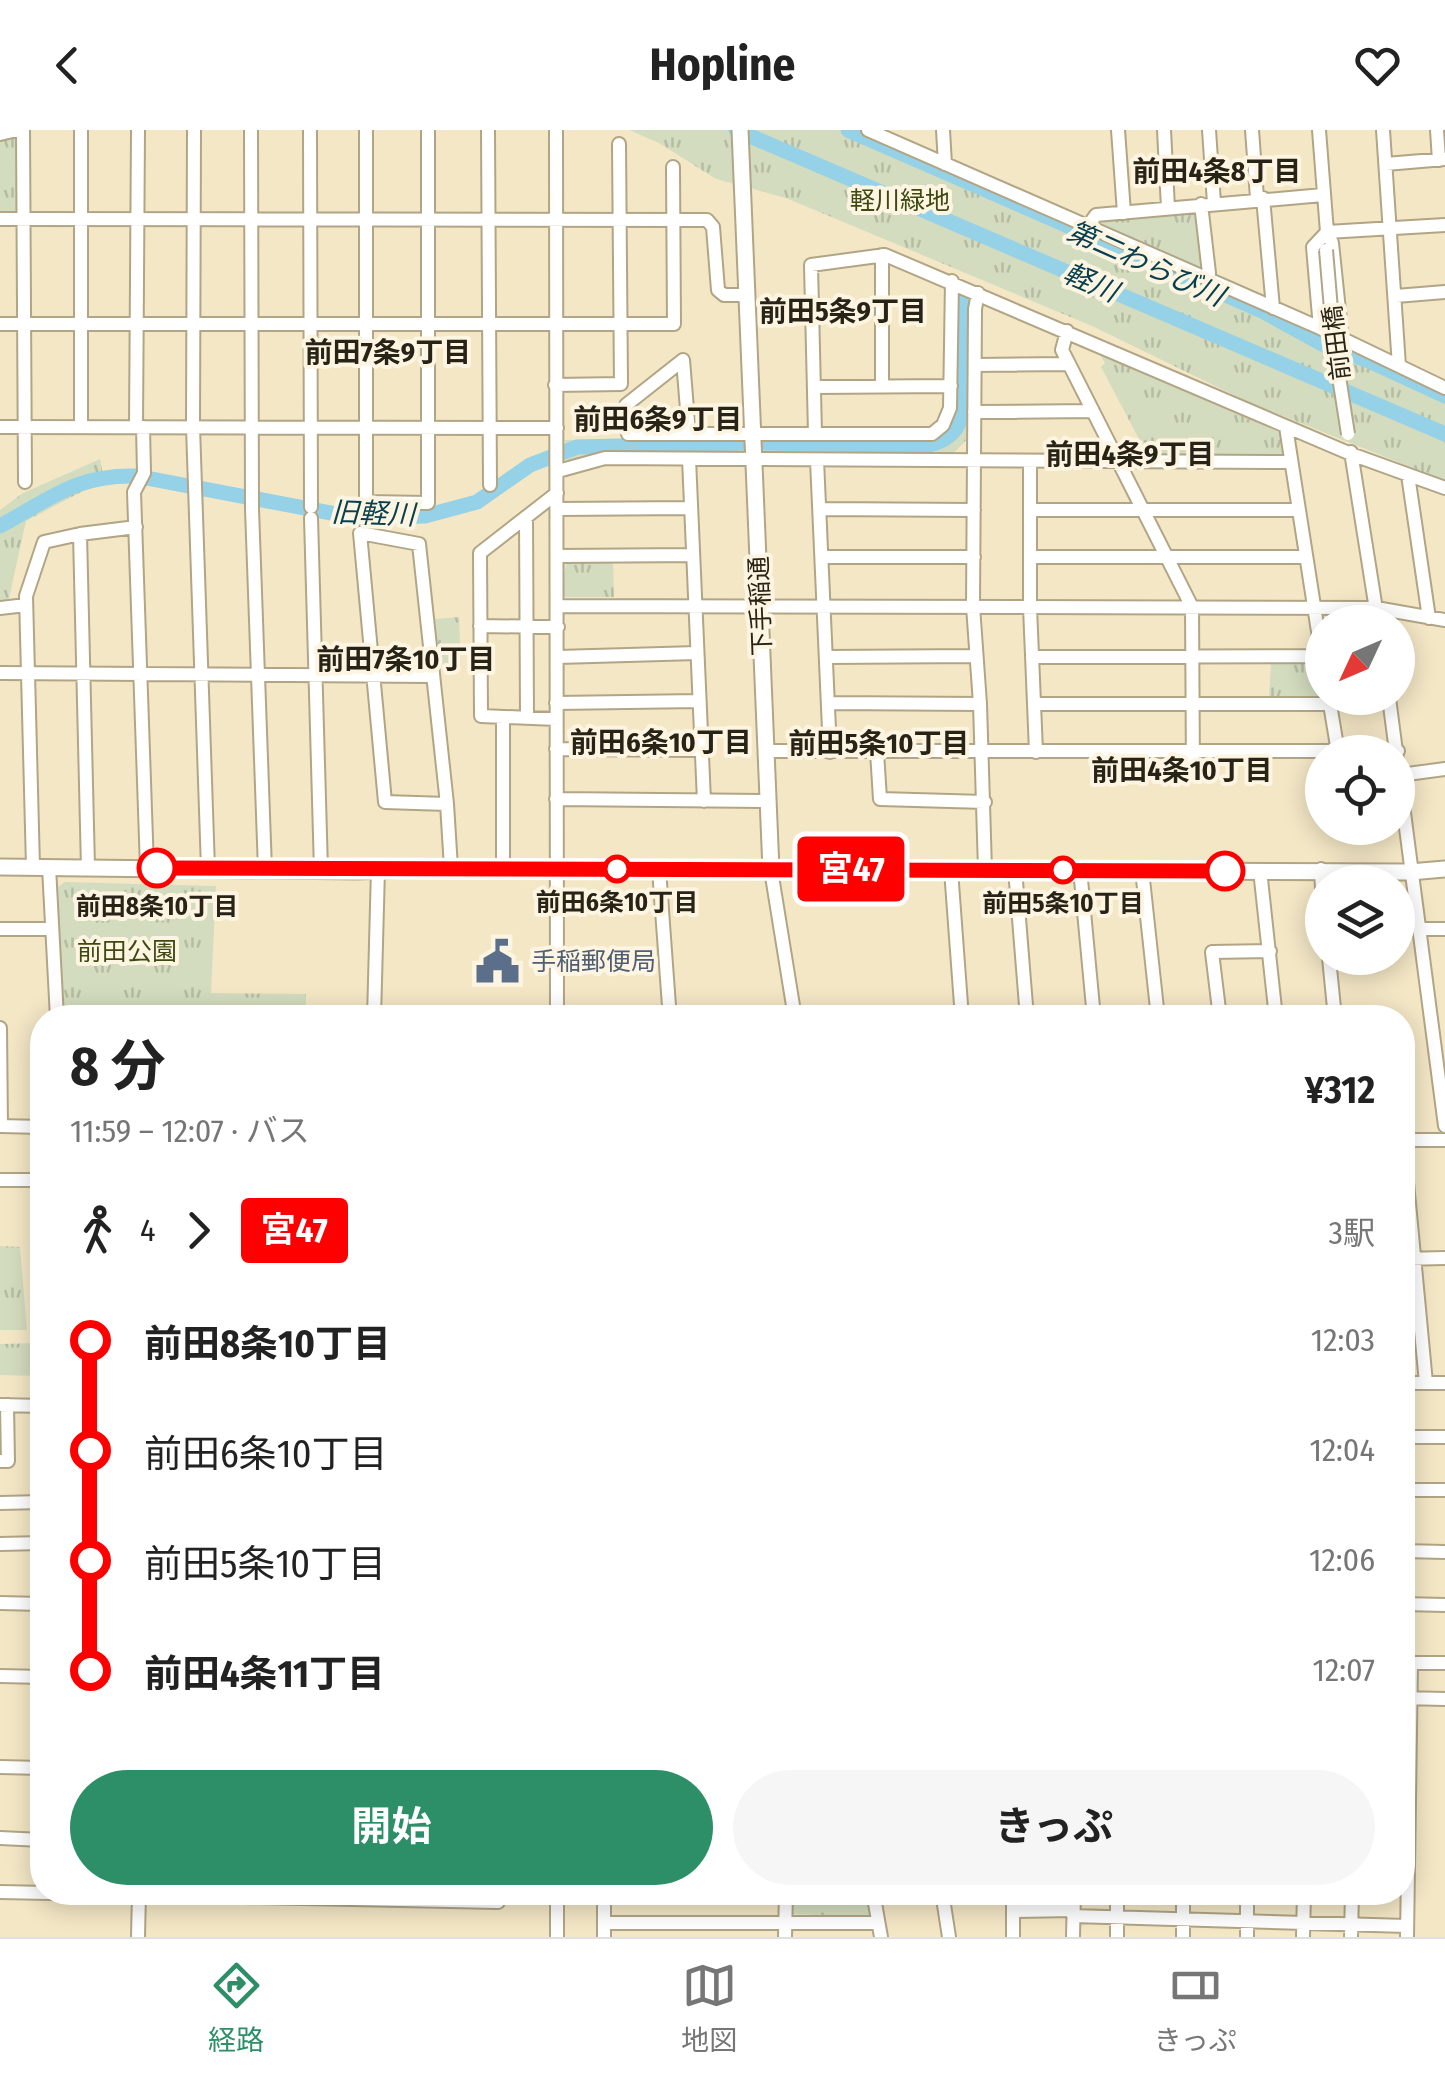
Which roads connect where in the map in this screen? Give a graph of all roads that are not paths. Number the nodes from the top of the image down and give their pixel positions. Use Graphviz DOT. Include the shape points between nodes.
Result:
graph roads {
  1 [pos="20,130"];
  2 [pos="81,130"];
  3 [pos="138,130"];
  4 [pos="194,130"];
  5 [pos="251,130"];
  6 [pos="310,130"];
  7 [pos="366,130"];
  8 [pos="428,130"];
  9 [pos="488,130"];
  10 [pos="556,130"];
  11 [pos="740,130"];
  12 [pos="868,130"];
  13 [pos="943,130"];
  14 [pos="1118,130"];
  15 [pos="1164,130"];
  16 [pos="1209,130"];
  17 [pos="1252,130"];
  18 [pos="1319,130"];
  19 [pos="1383,130"];
  20 [pos="1437,130"];
  21 [pos="0,134"];
  22 [pos="619,144"];
  23 [pos="1442,160"];
  24 [pos="946,164"];
  25 [pos="1386,164"];
  26 [pos="673,167"];
  27 [pos="1323,195"];
  28 [pos="1260,198"];
  29 [pos="1207,204"];
  30 [pos="1168,208"];
  31 [pos="1124,212"];
  32 [pos="0,219"];
  33 [pos="24,219"];
  34 [pos="82,219"];
  35 [pos="138,219"];
  36 [pos="194,219"];
  37 [pos="252,219"];
  38 [pos="310,219"];
  39 [pos="364,219"];
  40 [pos="429,219"];
  41 [pos="488,219"];
  42 [pos="556,219"];
  43 [pos="621,219"];
  44 [pos="674,219"];
  45 [pos="1445,225"];
  46 [pos="1088,226"];
  47 [pos="1390,229"];
  48 [pos="1326,232"];
  49 [pos="882,255"];
  50 [pos="1207,279"];
  51 [pos="952,282"];
  52 [pos="1445,292"];
  53 [pos="978,293"];
  54 [pos="746,295"];
  55 [pos="1396,296"];
  56 [pos="1273,308"];
  57 [pos="428,323"];
  58 [pos="488,323"];
  59 [pos="556,323"];
  60 [pos="0,324"];
  61 [pos="24,324"];
  62 [pos="81,324"];
  63 [pos="138,324"];
  64 [pos="194,324"];
  65 [pos="252,324"];
  66 [pos="310,324"];
  67 [pos="366,324"];
  68 [pos="619,324"];
  69 [pos="1320,328"];
  70 [pos="1066,330"];
  71 [pos="1342,339"];
  72 [pos="1070,364"];
  73 [pos="975,365"];
  74 [pos="1398,366"];
  75 [pos="556,385"];
  76 [pos="882,386"];
  77 [pos="951,386"];
  78 [pos="814,387"];
  79 [pos="1445,388"];
  80 [pos="1093,411"];
  81 [pos="974,412"];
  82 [pos="1286,426"];
  83 [pos="0,427"];
  84 [pos="24,427"];
  85 [pos="81,427"];
  86 [pos="140,427"];
  87 [pos="193,427"];
  88 [pos="253,427"];
  89 [pos="309,428"];
  90 [pos="366,428"];
  91 [pos="429,428"];
  92 [pos="490,428"];
  93 [pos="557,428"];
  94 [pos="689,434"];
  95 [pos="753,434"];
  96 [pos="815,434"];
  97 [pos="1351,454"];
  98 [pos="689,459"];
  99 [pos="754,459"];
  100 [pos="817,460"];
  101 [pos="974,460"];
  102 [pos="1030,460"];
  103 [pos="1118,461"];
  104 [pos="1290,462"];
  105 [pos="558,468"];
  106 [pos="1408,475"];
  107 [pos="24,482"];
  108 [pos="490,485"];
  109 [pos="1445,488"];
  110 [pos="557,493"];
  111 [pos="691,508"];
  112 [pos="820,508"];
  113 [pos="558,509"];
  114 [pos="974,510"];
  115 [pos="1030,510"];
  116 [pos="1143,510"];
  117 [pos="1298,510"];
  118 [pos="526,517"];
  119 [pos="136,527"];
  120 [pos="80,534"];
  121 [pos="558,556"];
  122 [pos="693,556"];
  123 [pos="1306,556"];
  124 [pos="822,557"];
  125 [pos="974,557"];
  126 [pos="1030,557"];
  127 [pos="1167,557"];
  128 [pos="26,605"];
  129 [pos="1314,605"];
  130 [pos="1375,605"];
  131 [pos="558,606"];
  132 [pos="761,606"];
  133 [pos="824,606"];
  134 [pos="973,606"];
  135 [pos="1030,606"];
  136 [pos="695,607"];
  137 [pos="1192,607"];
  138 [pos="0,608"];
  139 [pos="1305,608"];
  140 [pos="1415,617"];
  141 [pos="1429,618"];
  142 [pos="1445,620"];
  143 [pos="480,626"];
  144 [pos="527,627"];
  145 [pos="558,627"];
  146 [pos="697,653"];
  147 [pos="558,656"];
  148 [pos="826,656"];
  149 [pos="976,656"];
  150 [pos="1305,656"];
  151 [pos="1032,657"];
  152 [pos="1192,658"];
  153 [pos="0,673"];
  154 [pos="28,675"];
  155 [pos="83,675"];
  156 [pos="140,675"];
  157 [pos="201,675"];
  158 [pos="258,676"];
  159 [pos="374,676"];
  160 [pos="432,676"];
  161 [pos="316,677"];
  162 [pos="699,701"];
  163 [pos="1305,701"];
  164 [pos="556,703"];
  165 [pos="828,703"];
  166 [pos="980,704"];
  167 [pos="1034,704"];
  168 [pos="1194,705"];
  169 [pos="503,717"];
  170 [pos="528,718"];
  171 [pos="556,719"];
  172 [pos="556,749"];
  173 [pos="701,750"];
  174 [pos="982,751"];
  175 [pos="764,752"];
  176 [pos="830,752"];
  177 [pos="878,752"];
  178 [pos="1036,752"];
  179 [pos="1193,752"];
  180 [pos="1305,752"];
  181 [pos="1445,769"];
  182 [pos="1193,770"];
  183 [pos="1415,773"];
  184 [pos="556,799"];
  185 [pos="704,801"];
  186 [pos="766,801"];
  187 [pos="985,802"];
  188 [pos="447,804"];
  189 [pos="0,867"];
  190 [pos="41,867"];
  191 [pos="88,868"];
  192 [pos="146,868"];
  193 [pos="378,868"];
  194 [pos="451,868"];
  195 [pos="503,868"];
  196 [pos="558,868"];
  197 [pos="208,869"];
  198 [pos="660,869"];
  199 [pos="1305,869"];
  200 [pos="1445,869"];
  201 [pos="266,870"];
  202 [pos="320,870"];
  203 [pos="771,870"];
  204 [pos="951,870"];
  205 [pos="985,870"];
  206 [pos="1016,870"];
  207 [pos="1080,870"];
  208 [pos="1142,870"];
  209 [pos="1260,870"];
  210 [pos="1415,872"];
  211 [pos="1415,900"];
  212 [pos="0,929"];
  213 [pos="52,929"];
  214 [pos="1420,929"];
  215 [pos="1445,929"];
  216 [pos="1270,950"];
  217 [pos="1331,975"];
  218 [pos="56,1005"];
  219 [pos="374,1005"];
  220 [pos="557,1005"];
  221 [pos="669,1005"];
  222 [pos="793,1005"];
  223 [pos="961,1005"];
  224 [pos="1026,1005"];
  225 [pos="1093,1005"];
  226 [pos="1157,1005"];
  227 [pos="1218,1005"];
  228 [pos="1275,1005"];
  229 [pos="1334,1005"];
  230 [pos="0,1028"];
  231 [pos="1441,1068"];
  232 [pos="1,1126"];
  233 [pos="30,1126"];
  234 [pos="1445,1126"];
  235 [pos="1415,1140"];
  236 [pos="1445,1140"];
  237 [pos="0,1180"];
  238 [pos="30,1180"];
  239 [pos="1445,1258"];
  240 [pos="1415,1259"];
  241 [pos="1415,1307"];
  242 [pos="1415,1383"];
  243 [pos="1426,1383"];
  244 [pos="1445,1383"];
  245 [pos="4,1405"];
  246 [pos="30,1406"];
  247 [pos="1415,1437"];
  248 [pos="1445,1437"];
  249 [pos="0,1461"];
  250 [pos="1415,1490"];
  251 [pos="1445,1490"];
  252 [pos="0,1502"];
  253 [pos="30,1502"];
  254 [pos="30,1543"];
  255 [pos="0,1544"];
  256 [pos="1415,1551"];
  257 [pos="1445,1552"];
  258 [pos="0,1603"];
  259 [pos="30,1604"];
  260 [pos="1415,1604"];
  261 [pos="1445,1605"];
  262 [pos="1415,1663"];
  263 [pos="1445,1664"];
  264 [pos="0,1676"];
  265 [pos="30,1677"];
  266 [pos="1415,1698"];
  267 [pos="1445,1698"];
  268 [pos="0,1767"];
  269 [pos="30,1768"];
  270 [pos="0,1838"];
  271 [pos="30,1839"];
  272 [pos="0,1892"];
  273 [pos="30,1892"];
  274 [pos="139,1905"];
  275 [pos="557,1905"];
  276 [pos="786,1905"];
  277 [pos="875,1905"];
  278 [pos="944,1905"];
  279 [pos="1013,1905"];
  280 [pos="1073,1905"];
  281 [pos="1116,1905"];
  282 [pos="1183,1905"];
  283 [pos="1247,1905"];
  284 [pos="1407,1905"];
  285 [pos="1013,1911"];
  286 [pos="1073,1913"];
  287 [pos="1116,1918"];
  288 [pos="1183,1919"];
  289 [pos="1247,1920"];
  290 [pos="604,1930"];
  291 [pos="785,1930"];
  292 [pos="880,1930"];
  293 [pos="1304,1930"];
  294 [pos="1352,1930"];
  295 [pos="1407,1931"];
  296 [pos="138,1937"];
  297 [pos="557,1937"];
  298 [pos="949,1937"];
  299 [pos="1013,1937"];
  300 [pos="1073,1937"];
  301 [pos="1116,1937"];
  302 [pos="1183,1937"];
  303 [pos="1247,1937"];
  1 -- 21 [label="street"];
  1 -- 33 [label="street"];
  2 -- 34 [label="street"];
  3 -- 35 [label="street"];
  4 -- 36 [label="street"];
  5 -- 37 [label="street"];
  6 -- 38 [label="street"];
  7 -- 39 [label="street"];
  8 -- 40 [label="street"];
  9 -- 41 [label="street"];
  10 -- 42 [label="street"];
  11 -- 54 [label="main road, 下手稲通"];
  12 -- 24 [label="street"];
  13 -- 24 [label="street"];
  14 -- 31 [label="street"];
  15 -- 30 [label="street"];
  16 -- 29 [label="street"];
  17 -- 28 [label="street"];
  18 -- 27 [label="street"];
  19 -- 25 [label="street"];
  20 -- 23 [label="street"];
  22 -- 43 [label="street"];
  23 -- 25 [label="street"];
  24 -- 46 [label="street"];
  25 -- 47 [label="street"];
  26 -- 44 [label="street"];
  27 -- 28 [label="street"];
  27 -- 48 [label="street"];
  28 -- 29 [label="street"];
  28 -- 56 [label="street"];
  29 -- 30 [label="street"];
  29 -- 50 [label="street"];
  30 -- 31 [label="street"];
  31 -- 46 [label="street" via="1096,215"];
  32 -- 33 [label="street"];
  33 -- 34 [label="street"];
  33 -- 61 [label="street"];
  34 -- 35 [label="street"];
  34 -- 62 [label="street"];
  35 -- 36 [label="street"];
  35 -- 63 [label="street"];
  36 -- 37 [label="street"];
  36 -- 64 [label="street"];
  37 -- 38 [label="street"];
  37 -- 65 [label="street"];
  38 -- 39 [label="street"];
  38 -- 66 [label="street"];
  39 -- 40 [label="street"];
  39 -- 67 [label="street"];
  40 -- 41 [label="street"];
  40 -- 57 [label="street"];
  41 -- 42 [label="street"];
  41 -- 58 [label="street"];
  42 -- 43 [label="street"];
  42 -- 59 [label="street"];
  43 -- 44 [label="street"];
  43 -- 68 [label="street"];
  44 -- 54 [label="street" via="707,220 718,290"];
  44 -- 68 [label="street" via="674,324"];
  45 -- 47 [label="street"];
  46 -- 50 [label="street"];
  47 -- 48 [label="street"];
  47 -- 55 [label="street"];
  48 -- 69 [label="street" via="1313,246"];
  48 -- 71 [label="street"];
  48 -- 97 [label="street, 前田橋, bridge"];
  49 -- 51 [label="street"];
  49 -- 76 [label="street"];
  49 -- 78 [label="street" via="811,265"];
  50 -- 56 [label="street"];
  51 -- 53 [label="street"];
  51 -- 77 [label="street"];
  52 -- 55 [label="street"];
  53 -- 70 [label="street"];
  53 -- 73 [label="street"];
  54 -- 95 [label="main road, 下手稲通"];
  55 -- 74 [label="street"];
  56 -- 69 [label="street"];
  57 -- 58 [label="street"];
  57 -- 67 [label="street"];
  57 -- 91 [label="street"];
  58 -- 59 [label="street"];
  58 -- 92 [label="street"];
  59 -- 68 [label="street"];
  59 -- 75 [label="street"];
  60 -- 61 [label="street"];
  61 -- 62 [label="street"];
  61 -- 84 [label="street"];
  62 -- 63 [label="street"];
  62 -- 85 [label="street"];
  63 -- 64 [label="street"];
  63 -- 86 [label="street"];
  64 -- 65 [label="street"];
  64 -- 87 [label="street"];
  65 -- 66 [label="street"];
  65 -- 88 [label="street"];
  66 -- 67 [label="street"];
  66 -- 89 [label="street"];
  67 -- 90 [label="street"];
  68 -- 75 [label="street" via="621,384"];
  69 -- 71 [label="street"];
  70 -- 72 [label="street" via="1062,350"];
  70 -- 82 [label="street"];
  71 -- 74 [label="street"];
  72 -- 73 [label="street"];
  72 -- 80 [label="street"];
  73 -- 81 [label="street"];
  74 -- 79 [label="street"];
  75 -- 93 [label="street"];
  76 -- 77 [label="street"];
  76 -- 78 [label="street"];
  77 -- 96 [label="street" via="948,418 932,434"];
  78 -- 96 [label="street"];
  80 -- 81 [label="street"];
  80 -- 103 [label="street"];
  81 -- 101 [label="street"];
  82 -- 97 [label="street"];
  82 -- 104 [label="street"];
  83 -- 84 [label="street"];
  84 -- 85 [label="street"];
  84 -- 107 [label="street"];
  85 -- 86 [label="street"];
  86 -- 87 [label="street"];
  86 -- 119 [label="street"];
  87 -- 88 [label="street"];
  87 -- 157 [label="street"];
  88 -- 89 [label="street"];
  88 -- 158 [label="street"];
  89 -- 90 [label="street"];
  89 -- 161 [label="street"];
  90 -- 91 [label="street"];
  90 -- 91 [label="street" via="366,502 428,503"];
  91 -- 92 [label="street"];
  92 -- 93 [label="street"];
  92 -- 108 [label="street"];
  93 -- 105 [label="street"];
  94 -- 94 [label="street" via="628,434 626,406 683,360"];
  94 -- 95 [label="street"];
  95 -- 96 [label="street"];
  95 -- 99 [label="main road, 下手稲通"];
  97 -- 106 [label="street"];
  97 -- 130 [label="street, 前田橋"];
  98 -- 99 [label="street"];
  98 -- 105 [label="street" via="605,458"];
  98 -- 111 [label="street"];
  99 -- 100 [label="street"];
  99 -- 132 [label="main road, 下手稲通"];
  100 -- 101 [label="street"];
  100 -- 112 [label="street"];
  101 -- 102 [label="street"];
  101 -- 114 [label="street"];
  102 -- 103 [label="street"];
  102 -- 115 [label="street"];
  103 -- 104 [label="street"];
  103 -- 116 [label="street"];
  104 -- 117 [label="street"];
  105 -- 110 [label="street"];
  106 -- 109 [label="street"];
  106 -- 141 [label="street"];
  110 -- 113 [label="street"];
  110 -- 118 [label="street"];
  111 -- 113 [label="street"];
  111 -- 122 [label="street"];
  112 -- 114 [label="street"];
  112 -- 124 [label="street"];
  113 -- 121 [label="street"];
  114 -- 125 [label="street"];
  115 -- 116 [label="street"];
  115 -- 126 [label="street"];
  116 -- 117 [label="street"];
  116 -- 127 [label="street"];
  117 -- 123 [label="street"];
  118 -- 143 [label="street" via="480,553"];
  118 -- 144 [label="street"];
  119 -- 120 [label="street"];
  119 -- 156 [label="street"];
  120 -- 128 [label="street" via="44,542"];
  120 -- 155 [label="street"];
  121 -- 122 [label="street"];
  121 -- 131 [label="street"];
  122 -- 136 [label="street"];
  123 -- 127 [label="street"];
  123 -- 129 [label="street"];
  124 -- 125 [label="street"];
  124 -- 133 [label="street"];
  125 -- 134 [label="street"];
  126 -- 127 [label="street"];
  126 -- 135 [label="street"];
  127 -- 137 [label="street"];
  128 -- 138 [label="street"];
  128 -- 154 [label="street"];
  131 -- 136 [label="street"];
  131 -- 145 [label="street"];
  132 -- 133 [label="street"];
  132 -- 136 [label="street"];
  132 -- 175 [label="main road, 下手稲通"];
  133 -- 134 [label="street"];
  133 -- 148 [label="street"];
  134 -- 135 [label="street"];
  134 -- 149 [label="street"];
  135 -- 137 [label="street"];
  135 -- 151 [label="street"];
  136 -- 146 [label="street"];
  137 -- 139 [label="street"];
  137 -- 152 [label="street"];
  140 -- 141 [label="street"];
  141 -- 142 [label="street"];
  143 -- 144 [label="street"];
  143 -- 169 [label="street" via="481,716"];
  144 -- 145 [label="street"];
  144 -- 170 [label="street"];
  145 -- 147 [label="street"];
  146 -- 147 [label="street"];
  146 -- 162 [label="street"];
  147 -- 164 [label="street"];
  148 -- 149 [label="street"];
  148 -- 165 [label="street"];
  149 -- 166 [label="street"];
  150 -- 152 [label="street"];
  151 -- 152 [label="street"];
  151 -- 167 [label="street"];
  152 -- 168 [label="street"];
  153 -- 154 [label="street"];
  154 -- 155 [label="street"];
  154 -- 190 [label="street"];
  155 -- 156 [label="street"];
  155 -- 191 [label="street"];
  156 -- 157 [label="street"];
  156 -- 192 [label="street"];
  157 -- 158 [label="street"];
  157 -- 197 [label="street"];
  158 -- 161 [label="street"];
  158 -- 201 [label="street"];
  159 -- 160 [label="street"];
  159 -- 160 [label="street" via="360,532 419,544"];
  159 -- 161 [label="street"];
  159 -- 188 [label="street" via="385,802"];
  160 -- 188 [label="street"];
  161 -- 202 [label="street"];
  162 -- 164 [label="street"];
  162 -- 173 [label="street"];
  163 -- 168 [label="street"];
  164 -- 171 [label="street"];
  165 -- 166 [label="street"];
  165 -- 176 [label="street"];
  166 -- 174 [label="street"];
  167 -- 168 [label="street"];
  167 -- 178 [label="street"];
  168 -- 179 [label="street"];
  169 -- 170 [label="street"];
  169 -- 195 [label="street"];
  170 -- 171 [label="street"];
  171 -- 172 [label="street"];
  172 -- 173 [label="street"];
  172 -- 184 [label="street"];
  173 -- 185 [label="street"];
  174 -- 177 [label="street"];
  174 -- 178 [label="street"];
  174 -- 187 [label="street"];
  175 -- 176 [label="street"];
  175 -- 186 [label="main road, 下手稲通"];
  176 -- 177 [label="street"];
  177 -- 187 [label="street" via="880,799"];
  178 -- 179 [label="street"];
  179 -- 180 [label="street"];
  179 -- 182 [label="street"];
  181 -- 183 [label="street"];
  184 -- 185 [label="street"];
  184 -- 196 [label="street"];
  185 -- 186 [label="street"];
  186 -- 203 [label="main road, 下手稲通"];
  187 -- 205 [label="street"];
  188 -- 194 [label="street"];
  189 -- 190 [label="main road"];
  190 -- 191 [label="main road"];
  190 -- 213 [label="street"];
  191 -- 192 [label="main road"];
  192 -- 197 [label="main road"];
  193 -- 194 [label="main road"];
  193 -- 202 [label="main road"];
  193 -- 219 [label="street"];
  194 -- 195 [label="main road"];
  195 -- 196 [label="main road"];
  196 -- 198 [label="main road"];
  196 -- 220 [label="street"];
  197 -- 201 [label="main road"];
  198 -- 203 [label="main road"];
  198 -- 221 [label="street"];
  199 -- 209 [label="main road"];
  200 -- 210 [label="main road"];
  201 -- 202 [label="main road"];
  203 -- 204 [label="main road"];
  203 -- 222 [label="street, 下手稲通"];
  204 -- 205 [label="main road"];
  204 -- 223 [label="street"];
  205 -- 206 [label="main road"];
  206 -- 207 [label="main road"];
  206 -- 224 [label="street"];
  207 -- 208 [label="main road"];
  207 -- 225 [label="street"];
  208 -- 209 [label="main road"];
  208 -- 226 [label="street"];
  209 -- 216 [label="street"];
  211 -- 214 [label="street"];
  212 -- 213 [label="street"];
  213 -- 218 [label="street"];
  214 -- 215 [label="street"];
  214 -- 231 [label="street"];
  216 -- 227 [label="street" via="1212,952"];
  216 -- 228 [label="street"];
  217 -- 229 [label="street"];
  230 -- 232 [label="street"];
  231 -- 234 [label="street"];
  232 -- 233 [label="street"];
  235 -- 236 [label="street"];
  237 -- 238 [label="street"];
  239 -- 240 [label="street"];
  241 -- 243 [label="street"];
  242 -- 243 [label="street"];
  243 -- 244 [label="street"];
  245 -- 246 [label="street"];
  245 -- 249 [label="street" via="8,1461"];
  247 -- 248 [label="street"];
  250 -- 251 [label="street"];
  252 -- 253 [label="street"];
  254 -- 255 [label="street"];
  256 -- 257 [label="street"];
  258 -- 259 [label="street"];
  260 -- 261 [label="street"];
  262 -- 263 [label="street"];
  264 -- 265 [label="street"];
  266 -- 267 [label="street"];
  268 -- 269 [label="street"];
  270 -- 271 [label="street"];
  272 -- 273 [label="street"];
  274 -- 296 [label="street"];
  275 -- 297 [label="street"];
  276 -- 291 [label="street"];
  277 -- 292 [label="street"];
  278 -- 298 [label="street"];
  279 -- 285 [label="street"];
  280 -- 286 [label="street"];
  281 -- 287 [label="street"];
  282 -- 288 [label="street"];
  283 -- 289 [label="street"];
  284 -- 295 [label="street"];
  285 -- 286 [label="street"];
  285 -- 299 [label="street"];
  286 -- 287 [label="street"];
  286 -- 300 [label="street"];
  287 -- 288 [label="street"];
  287 -- 301 [label="street"];
  288 -- 289 [label="street"];
  288 -- 302 [label="street"];
  289 -- 293 [label="street"];
  289 -- 303 [label="street"];
  290 -- 291 [label="street"];
  291 -- 292 [label="street"];
  293 -- 294 [label="street"];
  294 -- 295 [label="street"];
}
